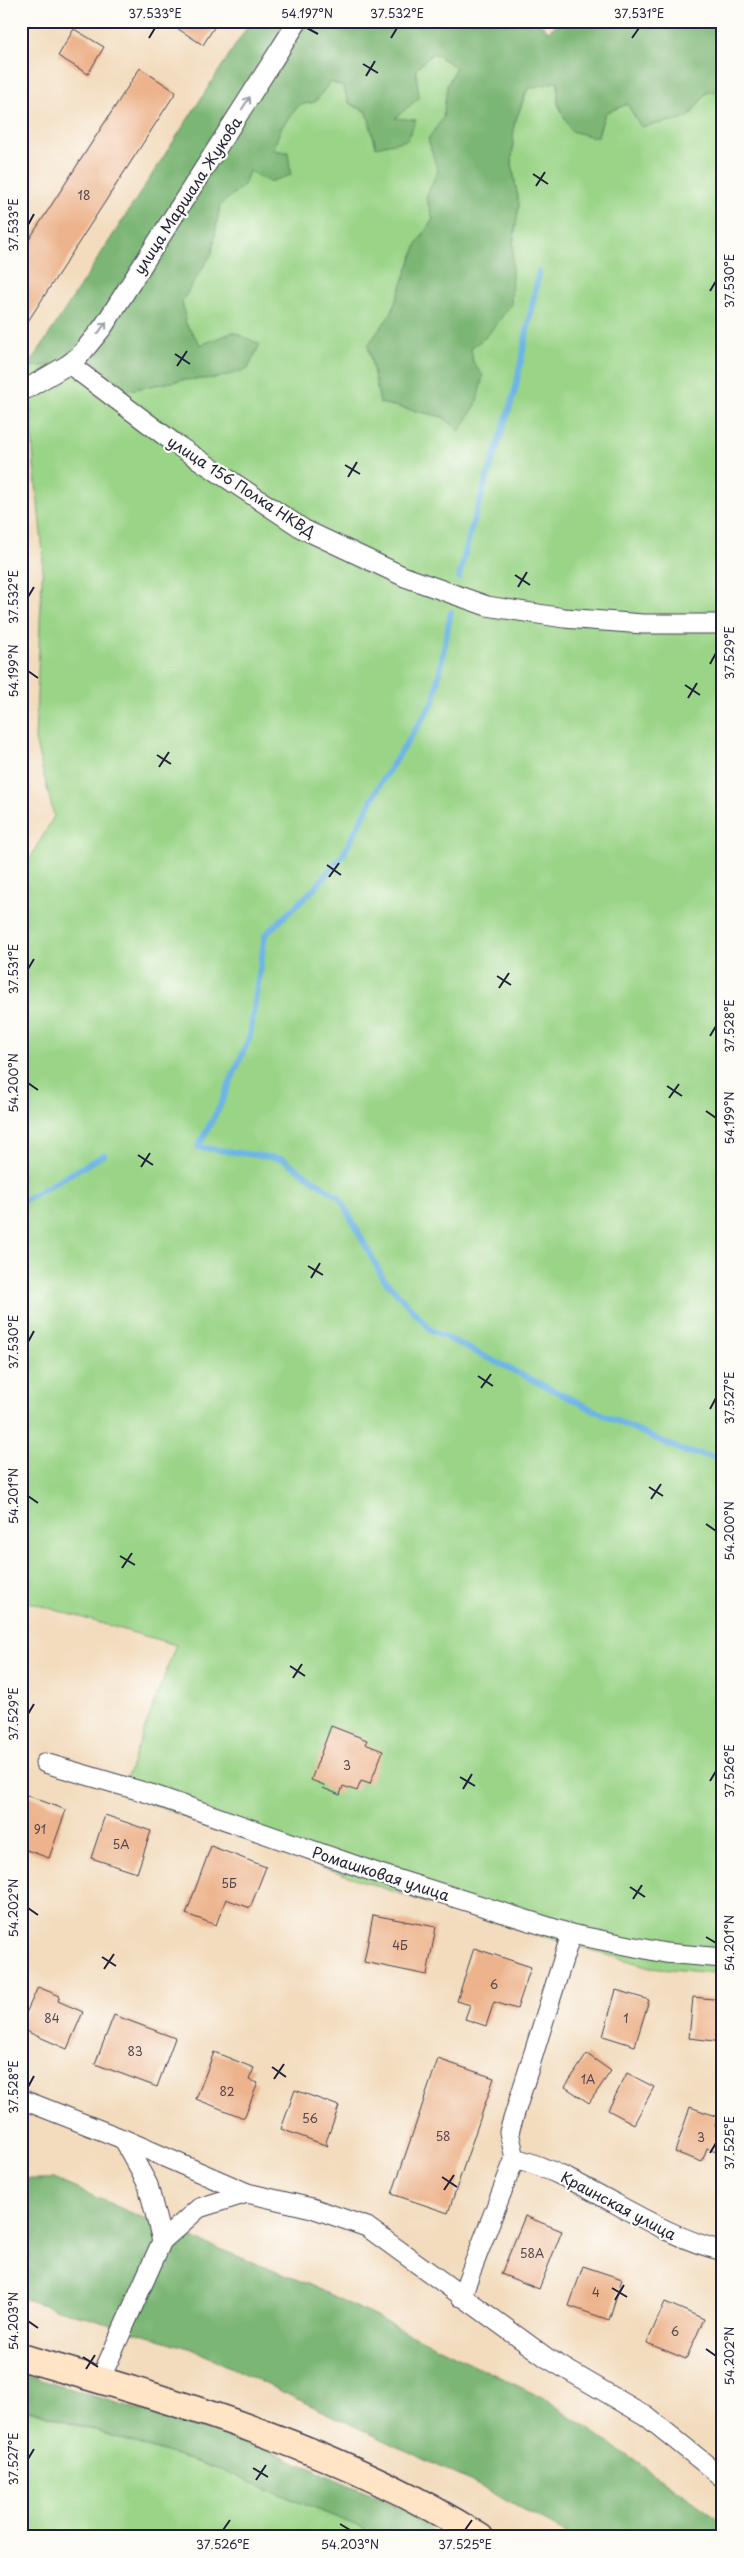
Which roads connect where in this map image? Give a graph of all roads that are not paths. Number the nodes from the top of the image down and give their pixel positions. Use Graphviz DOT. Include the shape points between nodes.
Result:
graph roads {
  1 [pos="298,21"];
  2 [pos="70,364"];
  3 [pos="21,392"];
  4 [pos="723,624"];
  5 [pos="45,1763"];
  6 [pos="571,1934"];
  7 [pos="723,1958"];
  8 [pos="21,2098"];
  9 [pos="123,2139"];
  10 [pos="515,2158"];
  11 [pos="247,2193"];
  12 [pos="162,2241"];
  13 [pos="723,2251"];
  14 [pos="461,2297"];
  15 [pos="21,2357"];
  16 [pos="100,2380"];
  17 [pos="723,2478"];
  18 [pos="480,2537"];
  2 -- 1 [label="street, улица Маршала Жукова, one-way" via="103,327"];
  2 -- 3 [label="street, улица Маршала Жукова"];
  2 -- 4 [label="street, улица 156 Полка НКВД" via="176,445 303,528 405,577 487,606 564,618 643,624"];
  5 -- 6 [label="street, Ромашковая улица" via="152,1794 377,1873"];
  6 -- 7 [label="street, Ромашковая улица" via="666,1953"];
  6 -- 10 [label="street" via="509,2132"];
  8 -- 9 [label="street"];
  9 -- 11 [label="street"];
  9 -- 12 [label="street" via="148,2185"];
  10 -- 13 [label="street, Краинская улица" via="546,2167 694,2244"];
  10 -- 14 [label="street"];
  11 -- 12 [label="street" via="198,2208"];
  11 -- 14 [label="street" via="312,2208 367,2227"];
  12 -- 16 [label="street"];
  14 -- 17 [label="street" via="547,2358 646,2416"];
  15 -- 16 [label="main road"];
  16 -- 18 [label="main road" via="217,2415 297,2445 388,2485"];
}
